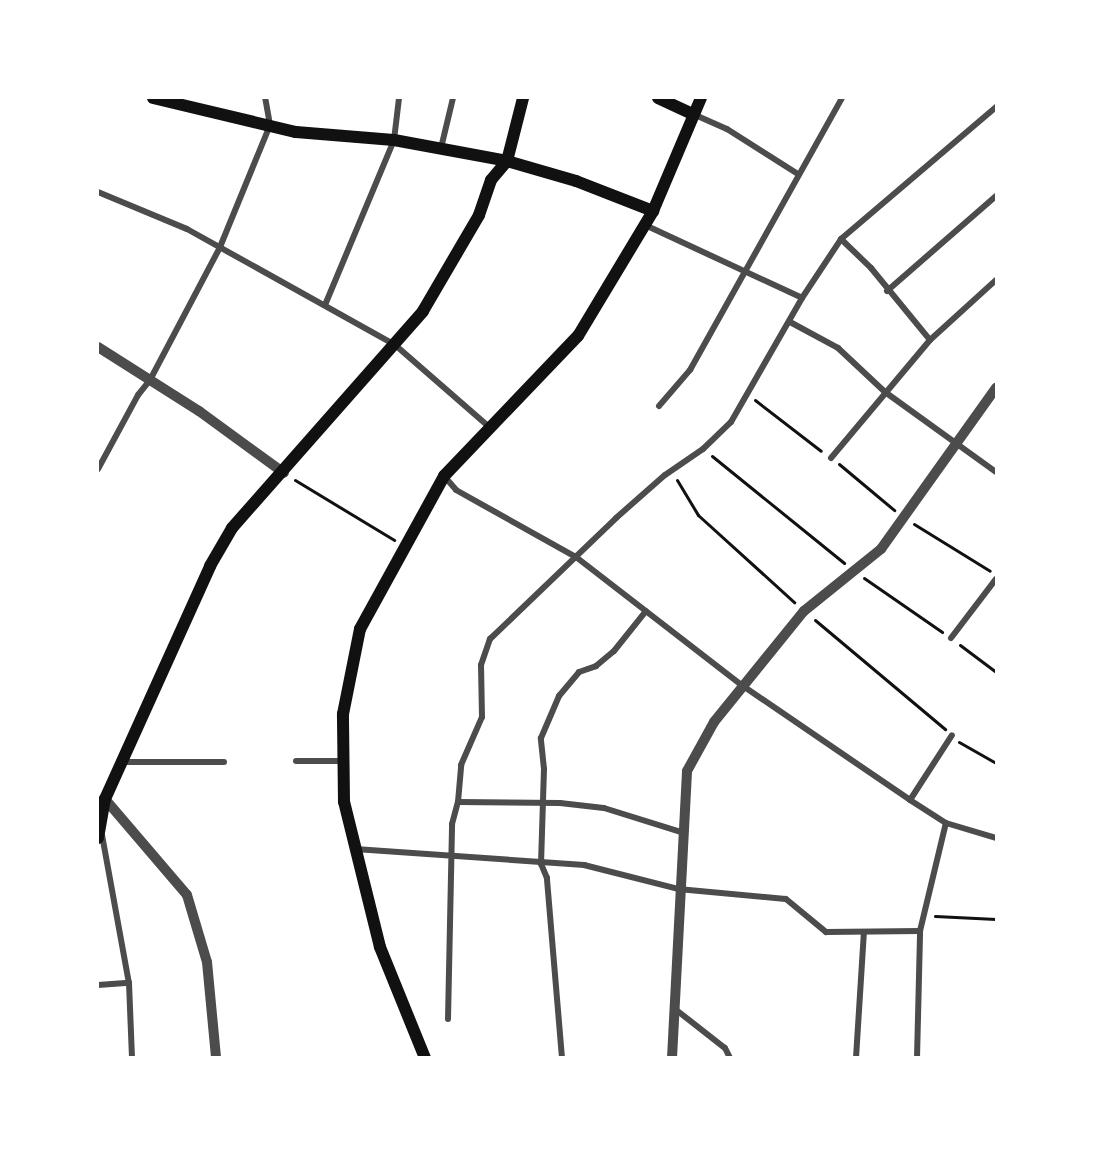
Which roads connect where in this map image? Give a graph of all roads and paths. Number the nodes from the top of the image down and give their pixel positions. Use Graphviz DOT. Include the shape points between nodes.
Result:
graph roads {
  1 [pos="153,98"];
  2 [pos="265,98"];
  3 [pos="399,98"];
  4 [pos="453,98"];
  5 [pos="523,98"];
  6 [pos="658,98"];
  7 [pos="701,98"];
  8 [pos="842,98"];
  9 [pos="996,107"];
  10 [pos="693,114"];
  11 [pos="270,125"];
  12 [pos="394,140"];
  13 [pos="441,148"];
  14 [pos="507,161"];
  15 [pos="798,174"];
  16 [pos="98,192"];
  17 [pos="996,196"];
  18 [pos="653,211"];
  19 [pos="645,225"];
  20 [pos="841,239"];
  21 [pos="220,247"];
  22 [pos="745,272"];
  23 [pos="996,280"];
  24 [pos="887,291"];
  25 [pos="802,298"];
  26 [pos="325,305"];
  27 [pos="790,322"];
  28 [pos="930,340"];
  29 [pos="394,344"];
  30 [pos="98,346"];
  31 [pos="150,380"];
  32 [pos="996,388"];
  33 [pos="885,392"];
  34 [pos="746,393"];
  35 [pos="659,406"];
  36 [pos="489,427"];
  37 [pos="954,443"];
  38 [pos="704,449"];
  39 [pos="831,458"];
  40 [pos="98,469"];
  41 [pos="671,471"];
  42 [pos="996,472"];
  43 [pos="284,473"];
  44 [pos="444,476"];
  45 [pos="904,518"];
  46 [pos="406,548"];
  47 [pos="576,557"];
  48 [pos="853,570"];
  49 [pos="996,577"];
  50 [pos="646,611"];
  51 [pos="804,611"];
  52 [pos="951,638"];
  53 [pos="996,672"];
  54 [pos="743,686"];
  55 [pos="952,735"];
  56 [pos="296,761"];
  57 [pos="344,761"];
  58 [pos="122,762"];
  59 [pos="224,762"];
  60 [pos="996,763"];
  61 [pos="105,799"];
  62 [pos="910,800"];
  63 [pos="458,802"];
  64 [pos="541,803"];
  65 [pos="946,823"];
  66 [pos="681,832"];
  67 [pos="99,833"];
  68 [pos="996,838"];
  69 [pos="355,849"];
  70 [pos="450,858"];
  71 [pos="541,864"];
  72 [pos="678,889"];
  73 [pos="924,916"];
  74 [pos="996,919"];
  75 [pos="864,932"];
  76 [pos="920,932"];
  77 [pos="129,983"];
  78 [pos="98,986"];
  79 [pos="674,1008"];
  80 [pos="448,1019"];
  81 [pos="132,1058"];
  82 [pos="216,1058"];
  83 [pos="425,1058"];
  84 [pos="562,1058"];
  85 [pos="672,1058"];
  86 [pos="730,1058"];
  87 [pos="856,1058"];
  88 [pos="917,1058"];
  1 -- 11 [label="main road"];
  2 -- 11 [label="street"];
  3 -- 12 [label="street"];
  4 -- 13 [label="street"];
  5 -- 14 [label="main road"];
  6 -- 10 [label="main road"];
  7 -- 10 [label="main road"];
  8 -- 15 [label="street"];
  9 -- 20 [label="street"];
  10 -- 15 [label="street" via="727,129"];
  10 -- 18 [label="main road"];
  11 -- 12 [label="main road" via="296,132"];
  11 -- 21 [label="street"];
  12 -- 13 [label="main road"];
  12 -- 26 [label="street"];
  13 -- 14 [label="main road"];
  14 -- 18 [label="main road" via="576,181"];
  14 -- 29 [label="main road" via="491,180 479,214 423,311"];
  15 -- 22 [label="street"];
  16 -- 21 [label="street"];
  17 -- 24 [label="street"];
  18 -- 19 [label="main road"];
  19 -- 22 [label="street"];
  19 -- 36 [label="main road" via="578,336"];
  20 -- 24 [label="street"];
  20 -- 25 [label="street"];
  21 -- 26 [label="street"];
  21 -- 31 [label="street"];
  22 -- 25 [label="street"];
  22 -- 35 [label="street" via="690,370"];
  23 -- 28 [label="street"];
  24 -- 28 [label="street"];
  25 -- 27 [label="street"];
  26 -- 29 [label="street"];
  27 -- 33 [label="street" via="838,348"];
  27 -- 34 [label="street"];
  28 -- 33 [label="street"];
  29 -- 36 [label="street"];
  29 -- 43 [label="main road"];
  30 -- 31 [label="street"];
  31 -- 40 [label="street"];
  31 -- 43 [label="street"];
  32 -- 37 [label="street"];
  33 -- 37 [label="street"];
  33 -- 39 [label="street"];
  34 -- 38 [label="street" via="731,422"];
  34 -- 39 [label="path"];
  36 -- 44 [label="main road"];
  37 -- 42 [label="street"];
  37 -- 45 [label="street"];
  38 -- 41 [label="street"];
  38 -- 48 [label="path"];
  39 -- 45 [label="path"];
  41 -- 47 [label="street"];
  41 -- 51 [label="path" via="698,515"];
  43 -- 46 [label="path"];
  43 -- 58 [label="main road" via="232,528 210,566"];
  44 -- 46 [label="main road"];
  44 -- 47 [label="street" via="456,490"];
  45 -- 48 [label="street" via="881,549"];
  45 -- 49 [label="path"];
  46 -- 57 [label="main road" via="360,629 343,714"];
  47 -- 50 [label="street"];
  47 -- 63 [label="street" via="490,639 481,665 483,717 461,765"];
  48 -- 51 [label="street"];
  48 -- 52 [label="path"];
  49 -- 52 [label="street"];
  50 -- 54 [label="street"];
  50 -- 64 [label="street" via="614,651 596,666 579,672 559,696 541,738"];
  51 -- 54 [label="street"];
  51 -- 55 [label="path"];
  52 -- 53 [label="path"];
  54 -- 62 [label="street"];
  54 -- 66 [label="street" via="714,722 687,771"];
  55 -- 60 [label="path"];
  55 -- 62 [label="street"];
  56 -- 57 [label="street"];
  57 -- 69 [label="main road" via="344,802"];
  58 -- 59 [label="street"];
  58 -- 61 [label="main road"];
  61 -- 67 [label="main road"];
  61 -- 82 [label="street" via="187,895 207,963"];
  62 -- 65 [label="street"];
  63 -- 64 [label="street"];
  63 -- 70 [label="street"];
  64 -- 66 [label="street" via="604,808"];
  64 -- 71 [label="street"];
  65 -- 68 [label="street"];
  65 -- 73 [label="street"];
  66 -- 72 [label="street"];
  67 -- 77 [label="street"];
  69 -- 70 [label="street"];
  69 -- 83 [label="main road" via="380,947"];
  70 -- 71 [label="street"];
  70 -- 80 [label="street"];
  71 -- 72 [label="street" via="584,865"];
  71 -- 84 [label="street" via="547,878"];
  72 -- 75 [label="street" via="786,899 826,932"];
  72 -- 79 [label="street"];
  73 -- 74 [label="path"];
  73 -- 76 [label="street"];
  75 -- 76 [label="street"];
  75 -- 87 [label="street"];
  76 -- 88 [label="street"];
  77 -- 78 [label="street"];
  77 -- 81 [label="street"];
  79 -- 85 [label="street"];
  79 -- 86 [label="street" via="725,1048"];
}
